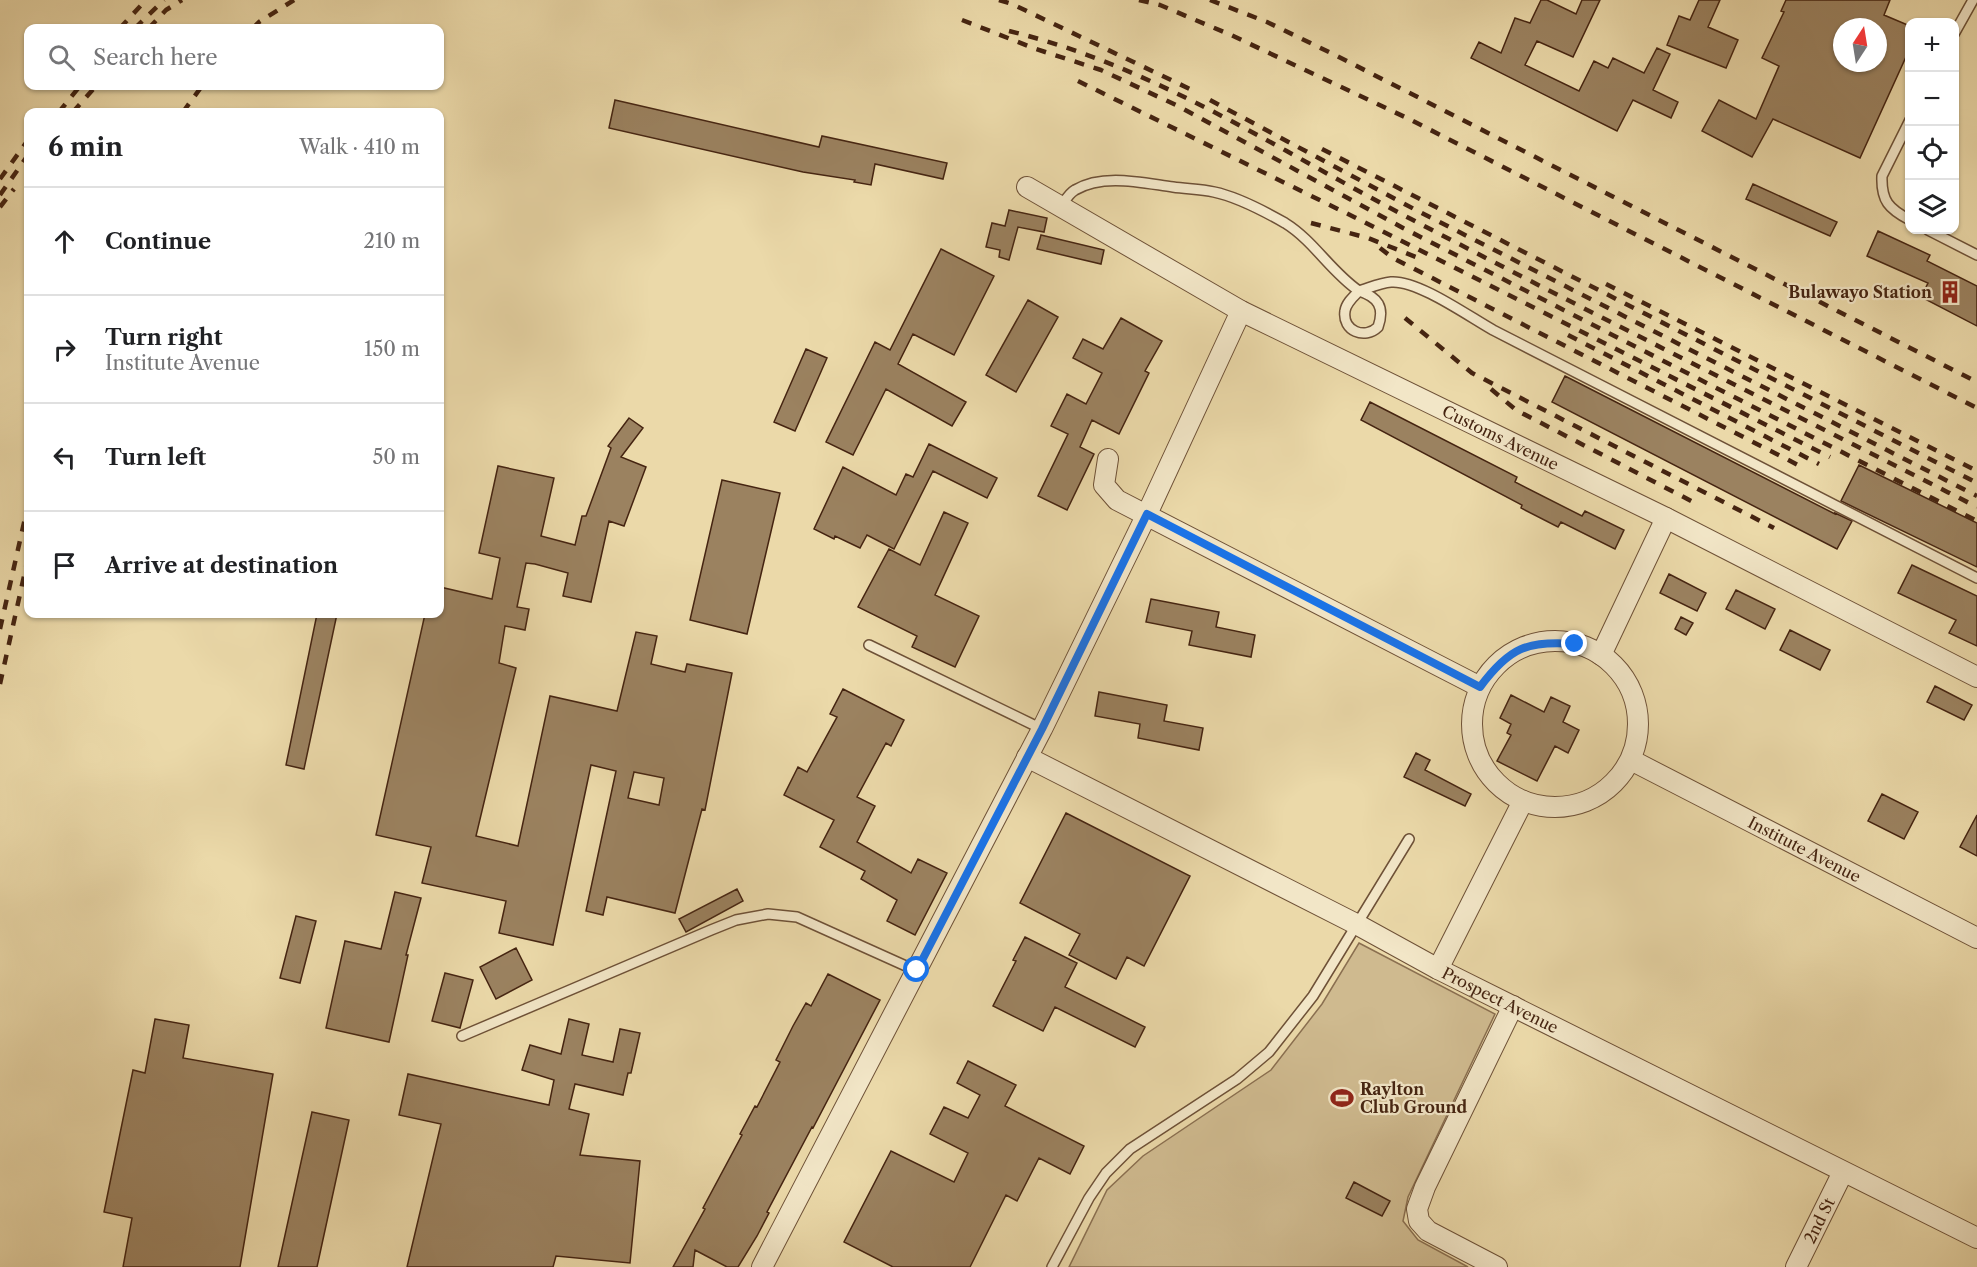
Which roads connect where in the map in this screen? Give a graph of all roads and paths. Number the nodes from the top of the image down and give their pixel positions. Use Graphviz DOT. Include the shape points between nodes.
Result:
graph roads {
  1 [pos="1973,0"];
  2 [pos="1959,25"];
  3 [pos="1907,126"];
  4 [pos="1027,187"];
  5 [pos="1061,207"];
  6 [pos="1905,217"];
  7 [pos="1936,234"];
  8 [pos="1977,255"];
  9 [pos="1359,291"];
  10 [pos="1241,311"];
  11 [pos="1108,459"];
  12 [pos="1147,514"];
  13 [pos="1666,518"];
  14 [pos="1977,578"];
  15 [pos="869,645"];
  16 [pos="1601,655"];
  17 [pos="1977,677"];
  18 [pos="1480,687"];
  19 [pos="1042,729"];
  20 [pos="1028,757"];
  21 [pos="1631,760"];
  22 [pos="1523,801"];
  23 [pos="1409,839"];
  24 [pos="1358,925"];
  25 [pos="1977,938"];
  26 [pos="1438,969"];
  27 [pos="917,970"];
  28 [pos="1513,1006"];
  29 [pos="462,1036"];
  30 [pos="1844,1172"];
  31 [pos="1977,1238"];
  32 [pos="762,1267"];
  33 [pos="1052,1267"];
  34 [pos="1497,1267"];
  35 [pos="1796,1267"];
  1 -- 2 [label="lane"];
  3 -- 6 [label="lane" via="1882,177 1883,195 1893,211"];
  4 -- 5 [label="street, Customs Avenue"];
  5 -- 9 [label="lane" via="1077,188 1118,180 1216,192 1287,224"];
  5 -- 10 [label="street, Customs Avenue"];
  7 -- 8 [label="lane"];
  9 -- 9 [label="lane" via="1374,297 1382,311 1378,327 1369,333 1353,331 1347,324 1345,311"];
  9 -- 14 [label="lane" via="1389,282 1420,288 1492,330"];
  10 -- 12 [label="street"];
  10 -- 13 [label="street, Customs Avenue"];
  11 -- 12 [label="street" via="1104,485 1117,500"];
  12 -- 18 [label="street"];
  12 -- 19 [label="street"];
  13 -- 16 [label="street"];
  13 -- 17 [label="street, Customs Avenue"];
  15 -- 19 [label="lane"];
  16 -- 18 [label="street" via="1575,644 1547,642 1520,649 1497,664"];
  16 -- 21 [label="street" via="1618,670 1638,713"];
  18 -- 22 [label="street" via="1472,713 1473,740 1482,765 1500,787"];
  19 -- 20 [label="street"];
  20 -- 24 [label="street, Prospect Avenue"];
  20 -- 27 [label="street"];
  21 -- 22 [label="street" via="1612,785 1585,802 1554,807"];
  21 -- 25 [label="street, Institute Avenue"];
  22 -- 26 [label="street"];
  23 -- 24 [label="lane"];
  24 -- 26 [label="street, Prospect Avenue"];
  24 -- 33 [label="lane" via="1313,996 1269,1052 1228,1086 1130,1149 1106,1173"];
  26 -- 28 [label="street, Prospect Avenue"];
  27 -- 29 [label="lane" via="796,917 768,914 736,920"];
  27 -- 32 [label="street"];
  28 -- 30 [label="street, Prospect Avenue"];
  28 -- 34 [label="street" via="1417,1209 1419,1221 1428,1231"];
  30 -- 31 [label="street, Prospect Avenue"];
  30 -- 35 [label="street, 2nd St"];
}
